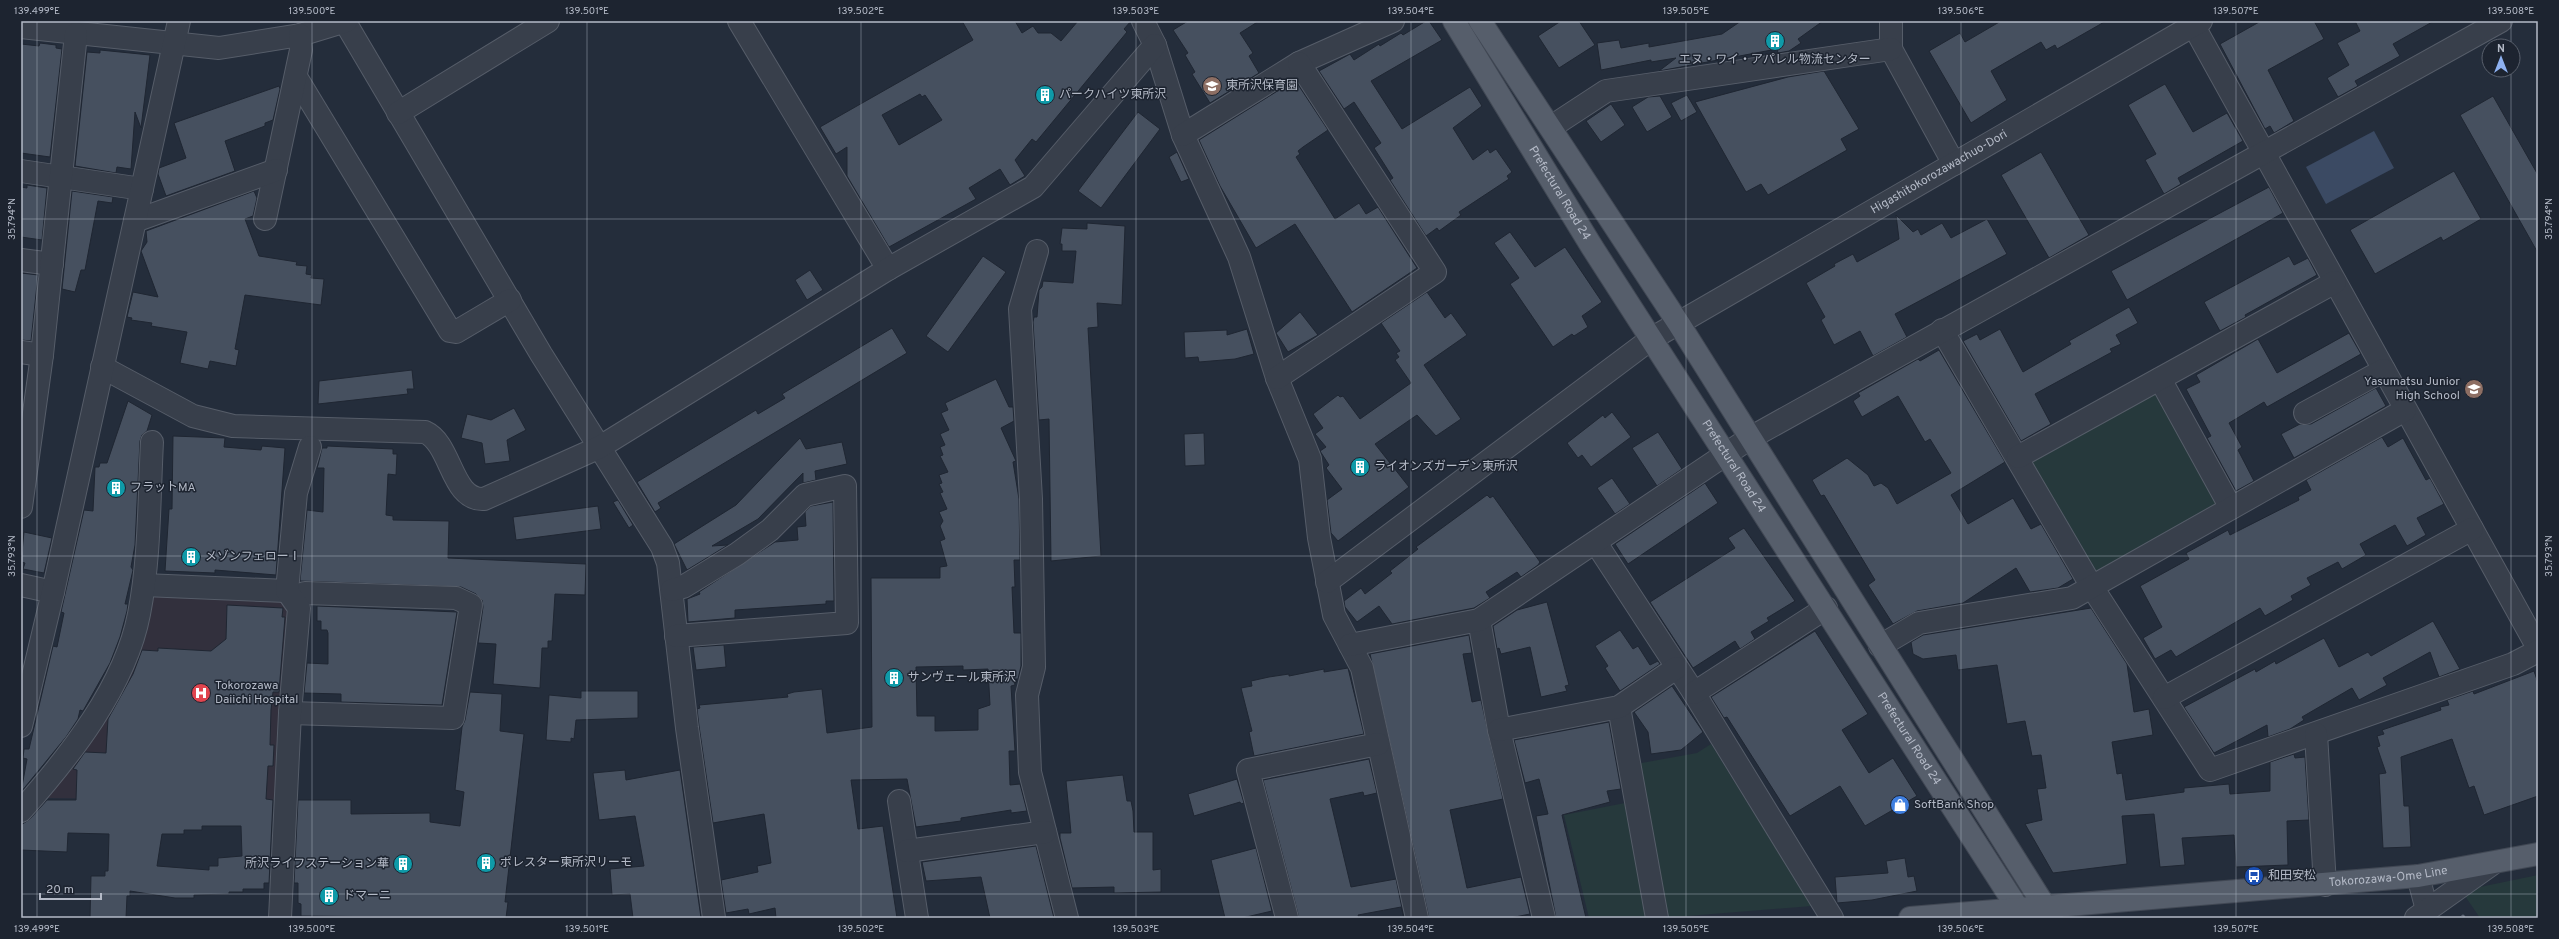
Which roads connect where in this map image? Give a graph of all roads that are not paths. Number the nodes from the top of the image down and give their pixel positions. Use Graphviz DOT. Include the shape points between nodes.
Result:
graph roads {
  1 [pos="345,21"];
  2 [pos="548,21"];
  3 [pos="739,21"];
  4 [pos="1393,21"];
  5 [pos="1454,21"];
  6 [pos="1480,21"];
  7 [pos="1891,21"];
  8 [pos="2501,21"];
  9 [pos="2195,22"];
  10 [pos="21,27"];
  11 [pos="1150,28"];
  12 [pos="76,34"];
  13 [pos="300,34"];
  14 [pos="176,35"];
  15 [pos="1890,49"];
  16 [pos="1299,63"];
  17 [pos="296,77"];
  18 [pos="398,113"];
  19 [pos="1551,127"];
  20 [pos="1183,135"];
  21 [pos="2264,154"];
  22 [pos="1954,164"];
  23 [pos="276,170"];
  24 [pos="21,171"];
  25 [pos="61,177"];
  26 [pos="142,189"];
  27 [pos="265,220"];
  28 [pos="135,221"];
  29 [pos="1037,250"];
  30 [pos="21,260"];
  31 [pos="52,264"];
  32 [pos="888,269"];
  33 [pos="2335,282"];
  34 [pos="510,300"];
  35 [pos="1679,324"];
  36 [pos="1942,330"];
  37 [pos="1651,339"];
  38 [pos="31,353"];
  39 [pos="102,367"];
  40 [pos="2384,370"];
  41 [pos="1277,378"];
  42 [pos="2160,379"];
  43 [pos="28,405"];
  44 [pos="2405,410"];
  45 [pos="2305,413"];
  46 [pos="1750,438"];
  47 [pos="152,442"];
  48 [pos="310,447"];
  49 [pos="600,447"];
  50 [pos="1727,453"];
  51 [pos="2018,457"];
  52 [pos="21,507"];
  53 [pos="2231,508"];
  54 [pos="2472,529"];
  55 [pos="1596,543"];
  56 [pos="1327,582"];
  57 [pos="21,585"];
  58 [pos="144,585"];
  59 [pos="2092,587"];
  60 [pos="672,590"];
  61 [pos="53,592"];
  62 [pos="290,594"];
  63 [pos="1826,608"];
  64 [pos="1480,620"];
  65 [pos="676,636"];
  66 [pos="1350,645"];
  67 [pos="1880,646"];
  68 [pos="2538,648"];
  69 [pos="2538,651"];
  70 [pos="1676,668"];
  71 [pos="1694,693"];
  72 [pos="2164,698"];
  73 [pos="1619,707"];
  74 [pos="290,713"];
  75 [pos="21,726"];
  76 [pos="1499,730"];
  77 [pos="2316,734"];
  78 [pos="1378,744"];
  79 [pos="899,801"];
  80 [pos="21,811"];
  81 [pos="1045,832"];
  82 [pos="907,851"];
  83 [pos="2538,854"];
  84 [pos="2492,864"];
  85 [pos="2418,876"];
  86 [pos="2325,885"];
  87 [pos="2049,913"];
  88 [pos="2021,914"];
  89 [pos="2422,914"];
  90 [pos="280,918"];
  91 [pos="714,918"];
  92 [pos="918,918"];
  93 [pos="1067,918"];
  94 [pos="1287,918"];
  95 [pos="1417,918"];
  96 [pos="1544,918"];
  97 [pos="1657,918"];
  98 [pos="1832,918"];
  99 [pos="1910,918"];
  1 -- 13 [label="street"];
  1 -- 18 [label="street"];
  2 -- 18 [label="street"];
  3 -- 32 [label="street"];
  4 -- 16 [label="street"];
  5 -- 37 [label="main road, Prefectural Road 24"];
  6 -- 19 [label="main road, Prefectural Road 24"];
  7 -- 15 [label="street"];
  8 -- 21 [label="street"];
  9 -- 21 [label="street"];
  9 -- 22 [label="street, Higashitokorozawachuo-Dori"];
  10 -- 12 [label="street"];
  11 -- 20 [label="street"];
  11 -- 32 [label="street" via="1033,187"];
  12 -- 14 [label="street"];
  12 -- 25 [label="street"];
  13 -- 14 [label="street" via="220,48"];
  13 -- 17 [label="street" via="301,50"];
  14 -- 26 [label="street"];
  15 -- 19 [label="street" via="1606,91"];
  15 -- 22 [label="street"];
  16 -- 20 [label="street"];
  16 -- 41 [label="street" via="1436,272"];
  17 -- 23 [label="street"];
  17 -- 34 [label="street" via="450,331 456,332"];
  18 -- 34 [label="street"];
  19 -- 35 [label="main road, Prefectural Road 24"];
  20 -- 41 [label="street" via="1239,257"];
  21 -- 33 [label="street"];
  21 -- 36 [label="street"];
  22 -- 35 [label="street, Higashitokorozawachuo-Dori"];
  23 -- 27 [label="street"];
  23 -- 28 [label="street"];
  24 -- 25 [label="street"];
  25 -- 26 [label="street"];
  25 -- 31 [label="street"];
  26 -- 28 [label="street"];
  28 -- 39 [label="street"];
  29 -- 81 [label="street" via="1020,309 1031,506 1034,667 1027,695 1030,772"];
  30 -- 31 [label="street"];
  31 -- 38 [label="street"];
  32 -- 49 [label="street"];
  33 -- 40 [label="street"];
  33 -- 42 [label="street"];
  34 -- 49 [label="street"];
  35 -- 37 [label="street, Higashitokorozawachuo-Dori"];
  35 -- 46 [label="main road, Prefectural Road 24"];
  36 -- 46 [label="street"];
  36 -- 51 [label="street"];
  37 -- 50 [label="main road, Prefectural Road 24"];
  37 -- 56 [label="street, Higashitokorozawachuo-Dori"];
  38 -- 43 [label="street"];
  39 -- 49 [label="street" via="192,416 234,426 425,432 435,437 464,492 476,499 484,498"];
  39 -- 61 [label="street"];
  40 -- 44 [label="street"];
  40 -- 45 [label="street"];
  41 -- 56 [label="street" via="1310,459"];
  42 -- 51 [label="street"];
  42 -- 53 [label="street"];
  43 -- 52 [label="street"];
  44 -- 53 [label="street"];
  44 -- 54 [label="street"];
  46 -- 50 [label="street"];
  46 -- 67 [label="main road, Prefectural Road 24"];
  47 -- 58 [label="street"];
  48 -- 62 [label="street" via="296,494"];
  49 -- 60 [label="street" via="662,548 668,563"];
  50 -- 55 [label="street"];
  50 -- 63 [label="main road, Prefectural Road 24"];
  51 -- 59 [label="street"];
  53 -- 59 [label="street"];
  54 -- 68 [label="street"];
  54 -- 72 [label="street"];
  55 -- 64 [label="street"];
  55 -- 70 [label="street"];
  56 -- 66 [label="street" via="1334,615"];
  57 -- 61 [label="street"];
  58 -- 62 [label="street"];
  58 -- 80 [label="street" via="132,639 108,696 62,764"];
  59 -- 67 [label="street" via="2072,598 1919,623"];
  59 -- 72 [label="street"];
  60 -- 65 [label="street"];
  60 -- 65 [label="street" via="683,587 737,554 770,530 804,495 845,486 847,623"];
  61 -- 75 [label="street"];
  62 -- 74 [label="street" via="300,608"];
  62 -- 74 [label="street" via="456,598 471,605 453,718"];
  63 -- 71 [label="street"];
  63 -- 88 [label="main road, Prefectural Road 24"];
  64 -- 66 [label="street"];
  64 -- 76 [label="street"];
  65 -- 91 [label="street"];
  66 -- 78 [label="street" via="1362,668"];
  67 -- 87 [label="main road, Prefectural Road 24"];
  69 -- 77 [label="street" via="2514,664"];
  70 -- 71 [label="street"];
  70 -- 73 [label="street"];
  71 -- 98 [label="street"];
  72 -- 77 [label="street" via="2210,770"];
  73 -- 76 [label="street"];
  73 -- 97 [label="street"];
  74 -- 90 [label="street"];
  76 -- 96 [label="street"];
  77 -- 86 [label="street"];
  78 -- 94 [label="street" via="1248,770"];
  78 -- 95 [label="street"];
  79 -- 82 [label="street"];
  81 -- 82 [label="street"];
  81 -- 93 [label="street"];
  82 -- 92 [label="street"];
  83 -- 84 [label="main road, Tokorozawa-Ome Line"];
  84 -- 85 [label="main road, Tokorozawa-Ome Line"];
  84 -- 89 [label="street"];
  85 -- 86 [label="main road, Tokorozawa-Ome Line"];
  85 -- 89 [label="street"];
  86 -- 87 [label="main road, Tokorozawa-Ome Line"];
  87 -- 88 [label="main road, Tokorozawa-Ome Line"];
  88 -- 99 [label="main road, Tokorozawa-Ome Line"];
}
